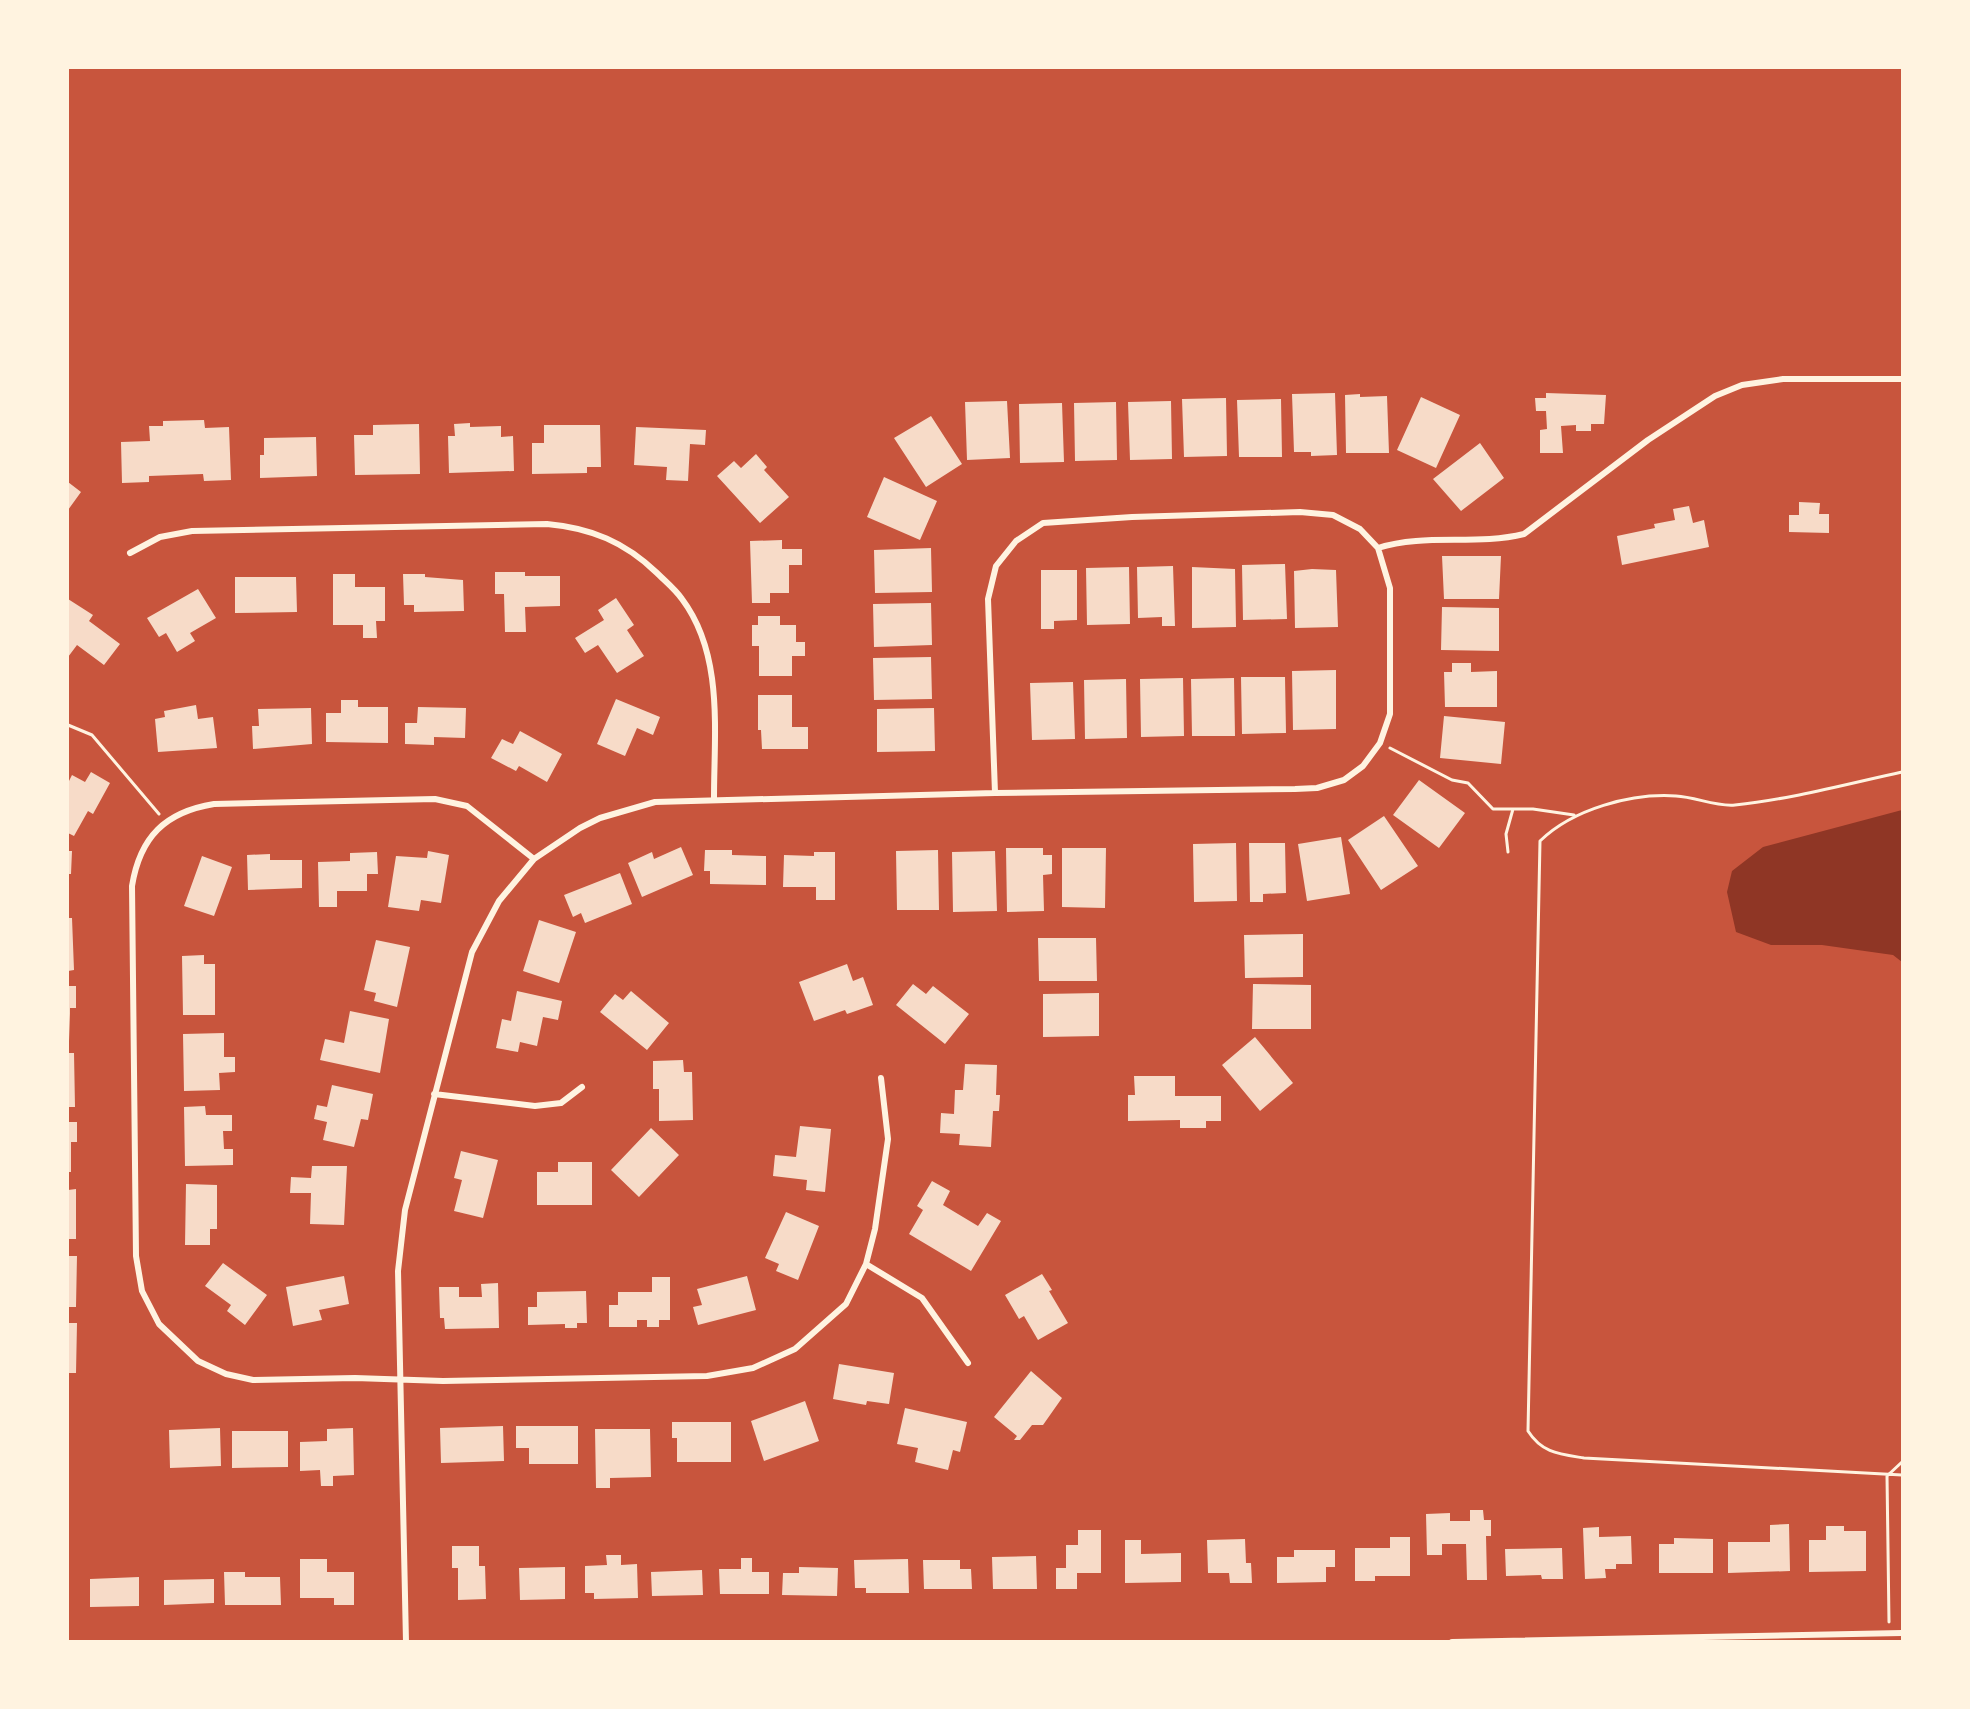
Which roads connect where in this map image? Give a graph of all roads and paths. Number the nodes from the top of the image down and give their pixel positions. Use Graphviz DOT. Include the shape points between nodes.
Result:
graph roads {
  1 [pos="1902,379"];
  2 [pos="1378,548"];
  3 [pos="130,553"];
  4 [pos="68,725"];
  5 [pos="1380,743"];
  6 [pos="1902,772"];
  7 [pos="995,793"];
  8 [pos="714,798"];
  9 [pos="1513,809"];
  10 [pos="1576,816"];
  11 [pos="166,822"];
  12 [pos="1508,852"];
  13 [pos="534,859"];
  14 [pos="881,1078"];
  15 [pos="582,1087"];
  16 [pos="434,1094"];
  17 [pos="866,1264"];
  18 [pos="968,1363"];
  19 [pos="400,1380"];
  20 [pos="1902,1462"];
  21 [pos="1902,1475"];
  22 [pos="1887,1476"];
  23 [pos="1902,1632"];
  24 [pos="1889,1633"];
  25 [pos="406,1641"];
  26 [pos="1452,1641"];
  27 [pos="1889,1641"];
  1 -- 2 [label="street" via="1783,379 1742,385 1715,396 1648,440 1524,534 1506,538 1403,540"];
  2 -- 5 [label="street" via="1390,588 1390,714"];
  2 -- 7 [label="street" via="1360,529 1333,516 1300,512 1043,524 1016,541 996,566 988,599"];
  3 -- 8 [label="street" via="160,537 204,531 547,524 589,531 616,541 638,555 682,597 704,640 714,693"];
  4 -- 11 [label="path" via="92,735"];
  5 -- 7 [label="street" via="1363,766 1344,780 1317,788"];
  5 -- 9 [label="path" via="1452,780 1468,783 1493,809"];
  6 -- 10 [label="path" via="1732,806 1678,796 1649,796"];
  7 -- 8 [label="street"];
  8 -- 13 [label="street" via="632,807 580,828"];
  9 -- 10 [label="path"];
  9 -- 12 [label="path" via="1506,834"];
  10 -- 22 [label="path" via="1540,841 1528,1431 1536,1444 1558,1454 1584,1458"];
  11 -- 13 [label="street" via="195,807 214,804 450,801 467,806"];
  11 -- 19 [label="street" via="155,829 138,859 132,886 136,1256 142,1291 159,1324 198,1361 226,1374 253,1380"];
  13 -- 16 [label="street" via="499,901 479,935 463,979"];
  14 -- 17 [label="street" via="888,1139"];
  15 -- 16 [label="street" via="561,1102 535,1106"];
  16 -- 19 [label="street" via="400,1240"];
  17 -- 18 [label="street" via="922,1298"];
  17 -- 19 [label="street" via="846,1304 795,1349 753,1368 707,1376"];
  19 -- 25 [label="street"];
  20 -- 22 [label="path"];
  21 -- 22 [label="path"];
  22 -- 24 [label="path"];
  23 -- 24 [label="street"];
  24 -- 26 [label="street"];
  24 -- 27 [label="street"];
}
